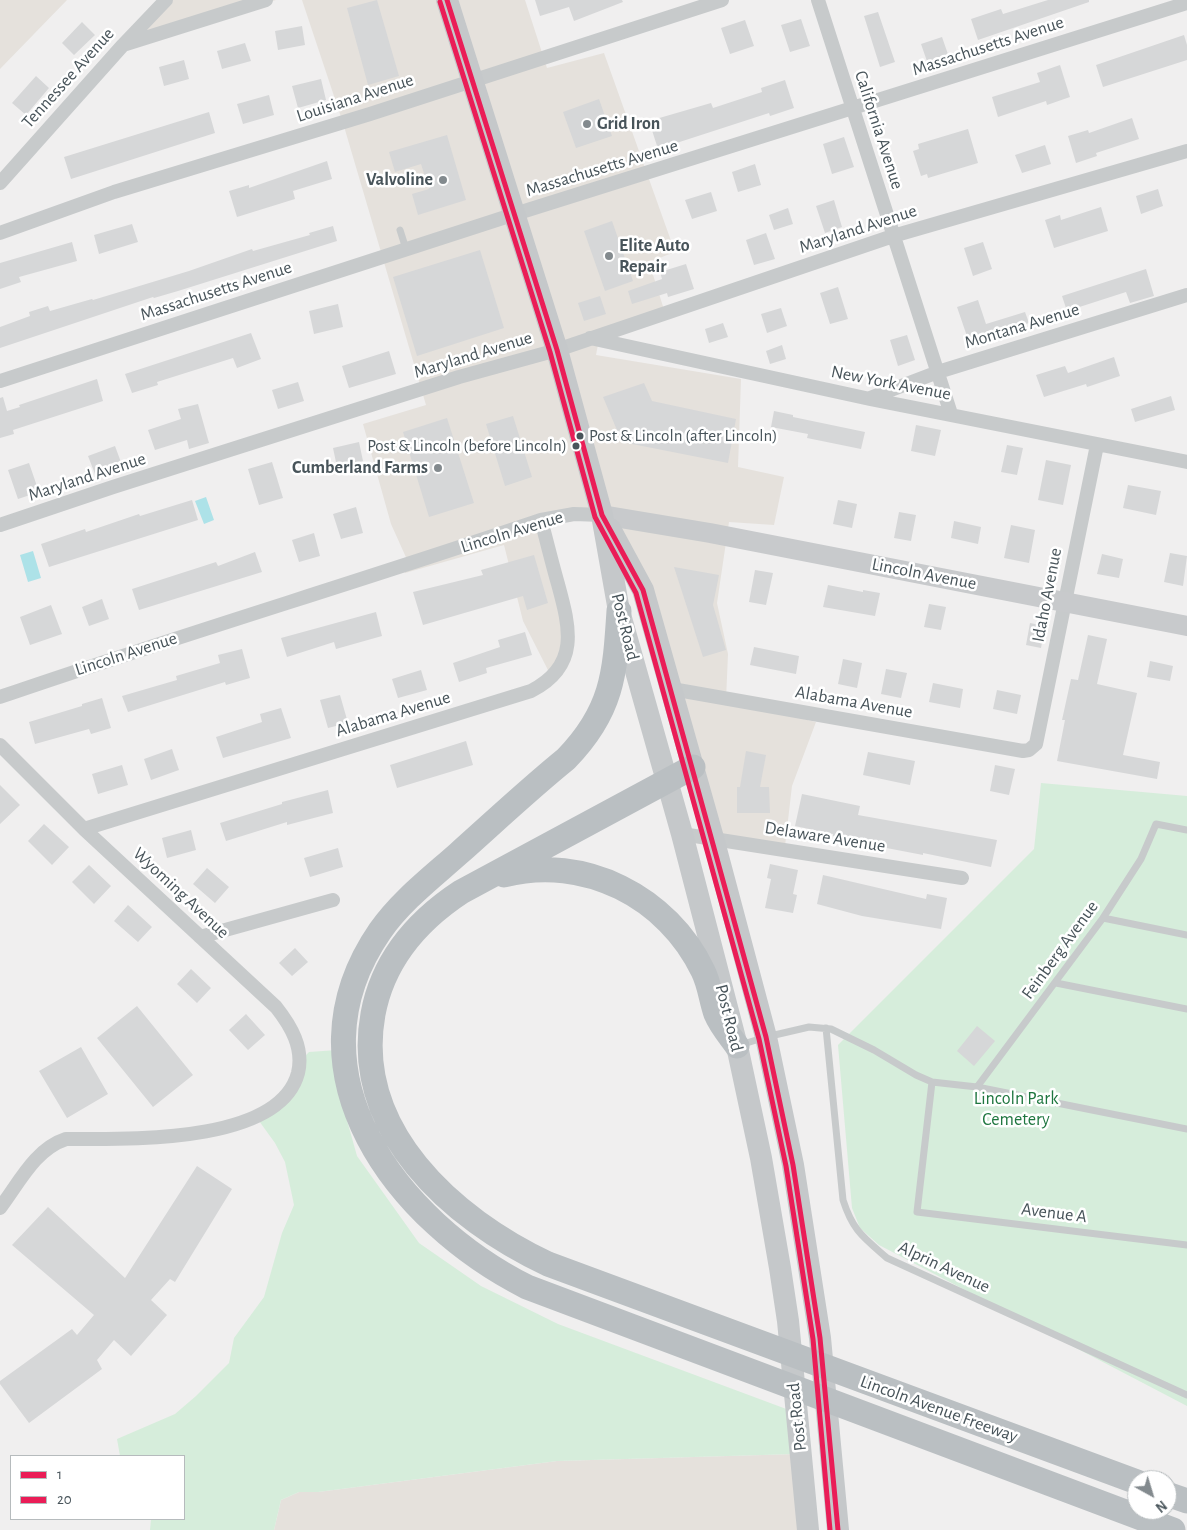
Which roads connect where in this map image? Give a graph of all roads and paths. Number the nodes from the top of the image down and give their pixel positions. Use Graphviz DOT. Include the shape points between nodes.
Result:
graph roads {
  1 [pos="166,0"];
  2 [pos="266,0"];
  3 [pos="447,0"];
  4 [pos="722,0"];
  5 [pos="818,0"];
  6 [pos="1187,3"];
  7 [pos="122,45"];
  8 [pos="471,80"];
  9 [pos="852,109"];
  10 [pos="1187,151"];
  11 [pos="0,183"];
  12 [pos="515,214"];
  13 [pos="400,230"];
  14 [pos="0,233"];
  15 [pos="893,236"];
  16 [pos="406,249"];
  17 [pos="1187,295"];
  18 [pos="589,338"];
  19 [pos="557,350"];
  20 [pos="938,372"];
  21 [pos="0,381"];
  22 [pos="870,398"];
  23 [pos="951,414"];
  24 [pos="1096,445"];
  25 [pos="1187,462"];
  26 [pos="602,515"];
  27 [pos="541,520"];
  28 [pos="0,526"];
  29 [pos="1065,601"];
  30 [pos="619,610"];
  31 [pos="1187,626"];
  32 [pos="672,689"];
  33 [pos="0,697"];
  34 [pos="0,745"];
  35 [pos="1029,750"];
  36 [pos="693,767"];
  37 [pos="666,779"];
  38 [pos="84,829"];
  39 [pos="1187,830"];
  40 [pos="682,834"];
  41 [pos="713,838"];
  42 [pos="962,878"];
  43 [pos="475,885"];
  44 [pos="333,900"];
  45 [pos="1103,918"];
  46 [pos="1187,935"];
  47 [pos="200,937"];
  48 [pos="1056,983"];
  49 [pos="1187,1009"];
  50 [pos="826,1028"];
  51 [pos="766,1036"];
  52 [pos="737,1046"];
  53 [pos="932,1082"];
  54 [pos="977,1087"];
  55 [pos="1187,1129"];
  56 [pos="0,1208"];
  57 [pos="1187,1245"];
  58 [pos="1187,1395"];
  59 [pos="1127,1478"];
  60 [pos="808,1530"];
  61 [pos="838,1530"];
  62 [pos="1173,1530"];
  1 -- 7 [label="street, Tennessee Avenue"];
  2 -- 7 [label="street"];
  3 -- 8 [label="main road, Post Road"];
  4 -- 8 [label="street, Louisiana Avenue"];
  5 -- 9 [label="street, California Avenue"];
  6 -- 9 [label="street, Massachusetts Avenue"];
  7 -- 11 [label="street, Tennessee Avenue"];
  8 -- 12 [label="main road, Post Road"];
  8 -- 14 [label="street, Louisiana Avenue" via="114,192"];
  9 -- 12 [label="street, Massachusetts Avenue"];
  9 -- 15 [label="street, California Avenue"];
  10 -- 15 [label="street, Maryland Avenue"];
  12 -- 16 [label="street, Massachusetts Avenue"];
  12 -- 19 [label="main road, Post Road"];
  13 -- 16 [label="lane"];
  15 -- 18 [label="street, Maryland Avenue"];
  15 -- 20 [label="street, California Avenue"];
  16 -- 21 [label="street, Massachusetts Avenue"];
  17 -- 20 [label="street, Montana Avenue"];
  18 -- 19 [label="street, Maryland Avenue"];
  18 -- 22 [label="street, New York Avenue"];
  19 -- 26 [label="main road, Post Road"];
  19 -- 28 [label="street, Maryland Avenue" via="114,487"];
  20 -- 22 [label="street, Montana Avenue"];
  20 -- 23 [label="street, California Avenue"];
  22 -- 23 [label="street, New York Avenue"];
  23 -- 24 [label="street, New York Avenue"];
  24 -- 25 [label="street, New York Avenue"];
  24 -- 29 [label="street, Idaho Avenue"];
  26 -- 27 [label="street, Lincoln Avenue" via="574,514"];
  26 -- 29 [label="street, Lincoln Avenue"];
  26 -- 30 [label="main road, Post Road"];
  26 -- 32 [label="main road, Post Road" via="643,590"];
  27 -- 33 [label="street, Lincoln Avenue" via="163,641"];
  27 -- 38 [label="street, Alabama Avenue" via="568,619 569,639 560,668 547,683"];
  29 -- 31 [label="street, Lincoln Avenue"];
  29 -- 35 [label="street, Idaho Avenue" via="1036,744"];
  30 -- 37 [label="main road, Post Road"];
  30 -- 62 [label="highway" via="615,672 600,713 585,738 414,893 390,919 362,963 349,1004 345,1031 346,1072 360,1123 380,1160 414,1204 457,1243 538,1292"];
  32 -- 35 [label="street, Alabama Avenue"];
  32 -- 36 [label="main road, Post Road"];
  34 -- 38 [label="street, Wyoming Avenue"];
  36 -- 37 [label="highway"];
  36 -- 41 [label="main road, Post Road"];
  37 -- 40 [label="main road, Post Road"];
  37 -- 43 [label="highway"];
  38 -- 47 [label="street, Wyoming Avenue"];
  39 -- 45 [label="lane, Feinberg Avenue" via="1156,824 1141,859"];
  40 -- 41 [label="street, Delaware Avenue"];
  40 -- 52 [label="main road, Post Road"];
  41 -- 42 [label="street, Delaware Avenue"];
  41 -- 51 [label="main road, Post Road"];
  43 -- 52 [label="highway" via="509,874 546,870 583,875 636,894 663,916 685,942 703,971 717,1016"];
  43 -- 59 [label="highway, Lincoln Avenue Freeway" via="448,900 401,946 379,988 371,1027 371,1065 382,1109 395,1136 414,1163 454,1205 512,1246 572,1274"];
  44 -- 47 [label="street"];
  45 -- 46 [label="lane"];
  45 -- 48 [label="lane, Feinberg Avenue"];
  47 -- 56 [label="street, Wyoming Avenue" via="284,1017 291,1029 300,1054 300,1066 287,1095 259,1114 198,1134 152,1139 66,1139 54,1143 43,1151"];
  48 -- 49 [label="lane"];
  48 -- 54 [label="lane, Feinberg Avenue"];
  50 -- 51 [label="lane" via="809,1027"];
  50 -- 53 [label="lane"];
  50 -- 58 [label="lane, Alprin Avenue" via="843,1200 858,1233 886,1258"];
  51 -- 52 [label="lane"];
  51 -- 61 [label="main road, Post Road" via="792,1164 820,1338"];
  52 -- 60 [label="main road, Post Road" via="782,1286"];
  53 -- 54 [label="lane"];
  53 -- 57 [label="lane, Avenue A" via="918,1212"];
  54 -- 55 [label="lane"];
}
